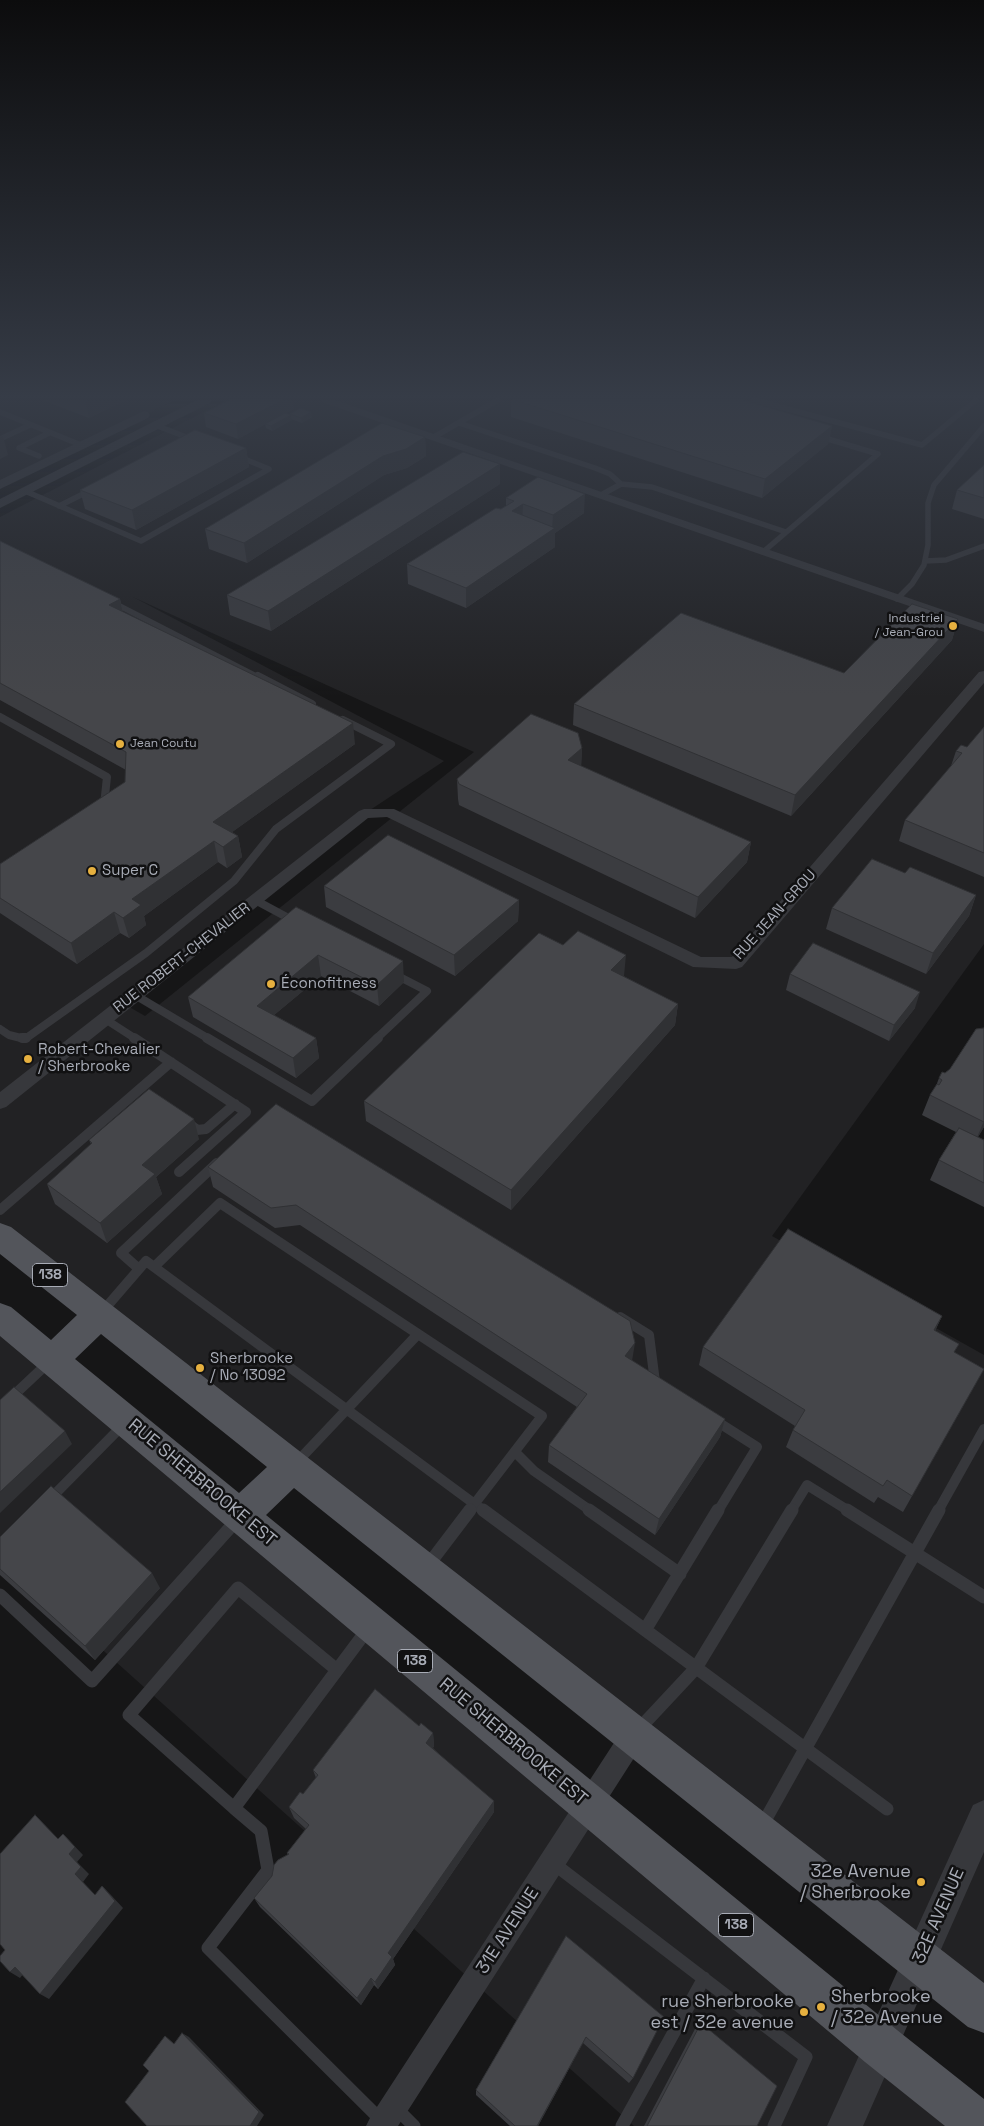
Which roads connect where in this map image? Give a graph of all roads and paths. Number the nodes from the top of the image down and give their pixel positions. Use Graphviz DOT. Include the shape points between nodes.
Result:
graph roads {
  1 [pos="44,499"];
  2 [pos="73,499"];
  3 [pos="215,499"];
  4 [pos="613,499"];
  5 [pos="688,499"];
  6 [pos="825,499"];
  7 [pos="930,499"];
  8 [pos="59,506"];
  9 [pos="786,532"];
  10 [pos="984,546"];
  11 [pos="763,552"];
  12 [pos="925,561"];
  13 [pos="897,598"];
  14 [pos="106,599"];
  15 [pos="984,628"];
  16 [pos="984,675"];
  17 [pos="320,708"];
  18 [pos="0,717"];
  19 [pos="337,717"];
  20 [pos="96,810"];
  21 [pos="364,814"];
  22 [pos="255,900"];
  23 [pos="306,927"];
  24 [pos="384,968"];
  25 [pos="135,995"];
  26 [pos="105,1019"];
  27 [pos="0,1029"];
  28 [pos="171,1062"];
  29 [pos="0,1102"];
  30 [pos="235,1104"];
  31 [pos="176,1114"];
  32 [pos="226,1155"];
  33 [pos="179,1172"];
  34 [pos="0,1210"];
  35 [pos="0,1236"];
  36 [pos="154,1267"];
  37 [pos="138,1268"];
  38 [pos="607,1309"];
  39 [pos="100,1315"];
  40 [pos="0,1317"];
  41 [pos="418,1334"];
  42 [pos="52,1360"];
  43 [pos="671,1392"];
  44 [pos="0,1408"];
  45 [pos="348,1410"];
  46 [pos="702,1412"];
  47 [pos="127,1422"];
  48 [pos="984,1429"];
  49 [pos="515,1452"];
  50 [pos="293,1466"];
  51 [pos="475,1505"];
  52 [pos="41,1507"];
  53 [pos="241,1515"];
  54 [pos="914,1553"];
  55 [pos="424,1570"];
  56 [pos="680,1574"];
  57 [pos="0,1595"];
  58 [pos="984,1597"];
  59 [pos="371,1624"];
  60 [pos="645,1630"];
  61 [pos="696,1668"];
  62 [pos="337,1670"];
  63 [pos="634,1735"];
  64 [pos="805,1749"];
  65 [pos="590,1805"];
  66 [pos="234,1808"];
  67 [pos="887,1809"];
  68 [pos="984,1816"];
  69 [pos="758,1833"];
  70 [pos="552,1863"];
  71 [pos="919,1961"];
  72 [pos="704,1978"];
  73 [pos="984,2012"];
  74 [pos="881,2046"];
  75 [pos="386,2118"];
  76 [pos="414,2126"];
  77 [pos="622,2126"];
  78 [pos="774,2126"];
  79 [pos="845,2126"];
  80 [pos="982,2126"];
  1 -- 8 [label="lane"];
  2 -- 8 [label="lane"];
  3 -- 8 [label="lane" via="141,541"];
  4 -- 11 [label="street"];
  5 -- 9 [label="lane"];
  6 -- 9 [label="lane"];
  7 -- 12 [label="lane"];
  9 -- 11 [label="lane"];
  10 -- 12 [label="lane" via="946,560"];
  11 -- 13 [label="street"];
  12 -- 13 [label="lane" via="918,576"];
  13 -- 15 [label="street"];
  14 -- 17 [label="lane"];
  16 -- 21 [label="street, RUE JEAN-GROU" via="736,963 699,963 389,812"];
  18 -- 20 [label="lane" via="107,777 104,805"];
  19 -- 27 [label="lane" via="390,744 276,829 234,881 146,953 25,1039 8,1035"];
  21 -- 22 [label="street, RUE ROBERT-CHEVALIER"];
  22 -- 23 [label="lane"];
  22 -- 25 [label="street, RUE ROBERT-CHEVALIER"];
  24 -- 25 [label="lane" via="427,991 312,1101"];
  25 -- 26 [label="street, RUE ROBERT-CHEVALIER"];
  26 -- 28 [label="lane"];
  26 -- 29 [label="street, RUE ROBERT-CHEVALIER"];
  28 -- 30 [label="lane"];
  28 -- 34 [label="lane" via="143,1092"];
  30 -- 31 [label="lane" via="206,1130 197,1130"];
  30 -- 33 [label="lane" via="246,1112"];
  32 -- 37 [label="lane" via="121,1253"];
  35 -- 39 [label="main road, 138"];
  36 -- 37 [label="lane" via="146,1261"];
  36 -- 41 [label="lane" via="220,1203"];
  36 -- 45 [label="lane"];
  37 -- 39 [label="lane"];
  38 -- 43 [label="lane" via="650,1335 656,1382"];
  39 -- 42 [label="main road"];
  39 -- 50 [label="main road, 138"];
  40 -- 42 [label="main road, RUE SHERBROOKE EST / 138"];
  41 -- 45 [label="lane"];
  41 -- 49 [label="lane" via="542,1416"];
  42 -- 44 [label="lane"];
  42 -- 47 [label="main road, RUE SHERBROOKE EST / 138"];
  45 -- 50 [label="lane"];
  45 -- 51 [label="lane"];
  46 -- 56 [label="lane" via="757,1447"];
  47 -- 52 [label="lane"];
  47 -- 53 [label="main road, RUE SHERBROOKE EST / 138"];
  48 -- 54 [label="lane"];
  49 -- 51 [label="lane"];
  49 -- 56 [label="lane" via="534,1471"];
  50 -- 53 [label="main road"];
  50 -- 55 [label="main road, 138"];
  51 -- 55 [label="lane"];
  51 -- 60 [label="lane"];
  53 -- 57 [label="lane" via="92,1681"];
  53 -- 59 [label="main road, RUE SHERBROOKE EST / 138"];
  54 -- 58 [label="lane"];
  54 -- 61 [label="lane" via="807,1485"];
  54 -- 64 [label="lane"];
  55 -- 63 [label="main road, 138"];
  56 -- 60 [label="lane"];
  59 -- 62 [label="lane"];
  59 -- 65 [label="main road, RUE SHERBROOKE EST / 138"];
  60 -- 61 [label="lane"];
  61 -- 63 [label="lane"];
  61 -- 64 [label="lane"];
  62 -- 66 [label="lane"];
  62 -- 66 [label="lane" via="238,1588 129,1715"];
  63 -- 65 [label="street, 31E AVENUE"];
  63 -- 69 [label="main road, 138"];
  64 -- 67 [label="lane"];
  64 -- 69 [label="lane"];
  65 -- 70 [label="street, 31E AVENUE"];
  65 -- 74 [label="main road, RUE SHERBROOKE EST / 138"];
  66 -- 75 [label="lane" via="261,1831 268,1870 208,1948"];
  68 -- 71 [label="street, 32E AVENUE"];
  69 -- 71 [label="main road, 138"];
  70 -- 72 [label="lane"];
  70 -- 75 [label="street, 31E AVENUE"];
  71 -- 73 [label="main road, 138"];
  71 -- 74 [label="street, 32E AVENUE"];
  72 -- 77 [label="lane"];
  72 -- 78 [label="lane" via="806,2057"];
  74 -- 79 [label="street, 32E AVENUE"];
  74 -- 80 [label="main road, RUE SHERBROOKE EST / 138"];
  75 -- 76 [label="lane"];
}
